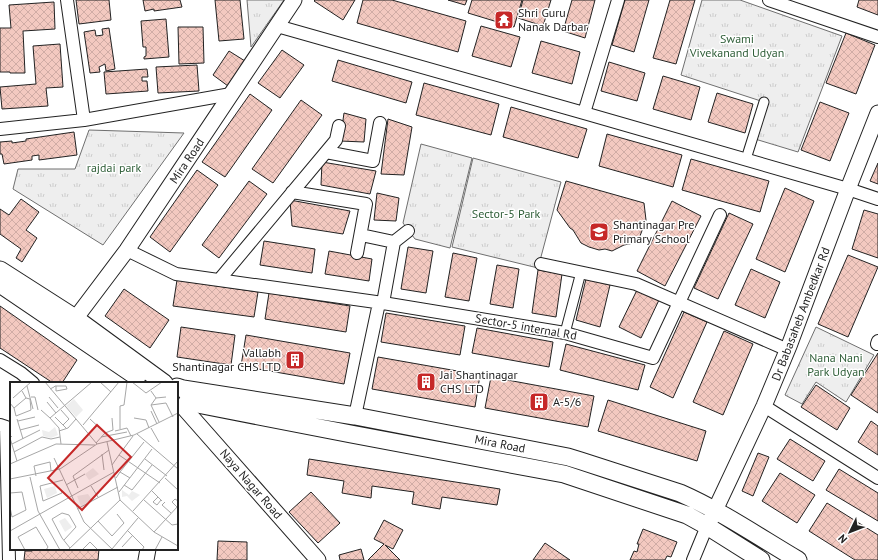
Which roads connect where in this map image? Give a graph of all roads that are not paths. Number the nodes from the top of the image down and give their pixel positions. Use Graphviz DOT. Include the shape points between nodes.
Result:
graph roads {
  1 [pos="67,0"];
  2 [pos="294,0"];
  3 [pos="618,0"];
  4 [pos="769,0"];
  5 [pos="277,26"];
  6 [pos="878,37"];
  7 [pos="231,94"];
  8 [pos="764,102"];
  9 [pos="584,113"];
  10 [pos="878,113"];
  11 [pos="84,120"];
  12 [pos="380,124"];
  13 [pos="339,126"];
  14 [pos="0,129"];
  15 [pos="326,152"];
  16 [pos="746,159"];
  17 [pos="848,189"];
  18 [pos="292,192"];
  19 [pos="878,199"];
  20 [pos="720,215"];
  21 [pos="408,231"];
  22 [pos="360,235"];
  23 [pos="394,242"];
  24 [pos="127,250"];
  25 [pos="357,253"];
  26 [pos="541,264"];
  27 [pos="0,270"];
  28 [pos="581,272"];
  29 [pos="219,280"];
  30 [pos="0,284"];
  31 [pos="679,302"];
  32 [pos="381,303"];
  33 [pos="71,324"];
  34 [pos="566,333"];
  35 [pos="788,350"];
  36 [pos="0,360"];
  37 [pos="32,382"];
  38 [pos="145,382"];
  39 [pos="162,382"];
  40 [pos="181,399"];
  41 [pos="764,406"];
  42 [pos="354,416"];
  43 [pos="6,426"];
  44 [pos="878,478"];
  45 [pos="715,510"];
  46 [pos="707,526"];
  47 [pos="148,550"];
  48 [pos="9,560"];
  49 [pos="146,560"];
  50 [pos="318,560"];
  51 [pos="693,560"];
  52 [pos="761,560"];
  53 [pos="798,560"];
  1 -- 11 [label="street"];
  2 -- 5 [label="street, Mira Road"];
  3 -- 9 [label="street"];
  4 -- 6 [label="street"];
  5 -- 7 [label="street, Mira Road"];
  5 -- 9 [label="street"];
  7 -- 11 [label="street"];
  7 -- 24 [label="street, Mira Road"];
  8 -- 16 [label="street"];
  9 -- 16 [label="street"];
  10 -- 17 [label="street, Dr Babasaheb Ambedkar Rd"];
  11 -- 14 [label="street"];
  12 -- 15 [label="street" via="373,161"];
  13 -- 15 [label="street" via="336,140"];
  15 -- 18 [label="street"];
  16 -- 17 [label="street"];
  17 -- 19 [label="street"];
  17 -- 35 [label="street, Dr Babasaheb Ambedkar Rd"];
  18 -- 22 [label="street" via="366,204"];
  18 -- 29 [label="street"];
  20 -- 31 [label="street, Sector-5 internal Rd"];
  21 -- 23 [label="street"];
  22 -- 23 [label="street"];
  22 -- 25 [label="street"];
  23 -- 32 [label="street"];
  24 -- 29 [label="street, Sector-5 internal Rd" via="176,274"];
  24 -- 33 [label="street, Mira Road"];
  26 -- 28 [label="street"];
  27 -- 33 [label="main road"];
  28 -- 31 [label="street" via="636,284"];
  28 -- 34 [label="street"];
  29 -- 32 [label="street, Sector-5 internal Rd"];
  30 -- 33 [label="main road"];
  31 -- 34 [label="street, Sector-5 internal Rd" via="653,358"];
  31 -- 35 [label="street"];
  32 -- 34 [label="street, Sector-5 internal Rd"];
  32 -- 42 [label="street"];
  33 -- 38 [label="main road"];
  33 -- 39 [label="main road"];
  35 -- 41 [label="street, Dr Babasaheb Ambedkar Rd"];
  36 -- 37 [label="street"];
  40 -- 42 [label="main road, Mira Road"];
  40 -- 46 [label="main road, Mira Road" via="564,474 686,515"];
  40 -- 50 [label="street, Naya Nagar Road"];
  41 -- 44 [label="street"];
  41 -- 45 [label="street, Dr Babasaheb Ambedkar Rd"];
  42 -- 45 [label="main road, Mira Road" via="581,460 680,493"];
  43 -- 48 [label="street"];
  45 -- 46 [label="street, Dr Babasaheb Ambedkar Rd"];
  45 -- 53 [label="main road, Mira Road"];
  46 -- 51 [label="street"];
  46 -- 52 [label="main road, Mira Road"];
  47 -- 49 [label="street"];
}
